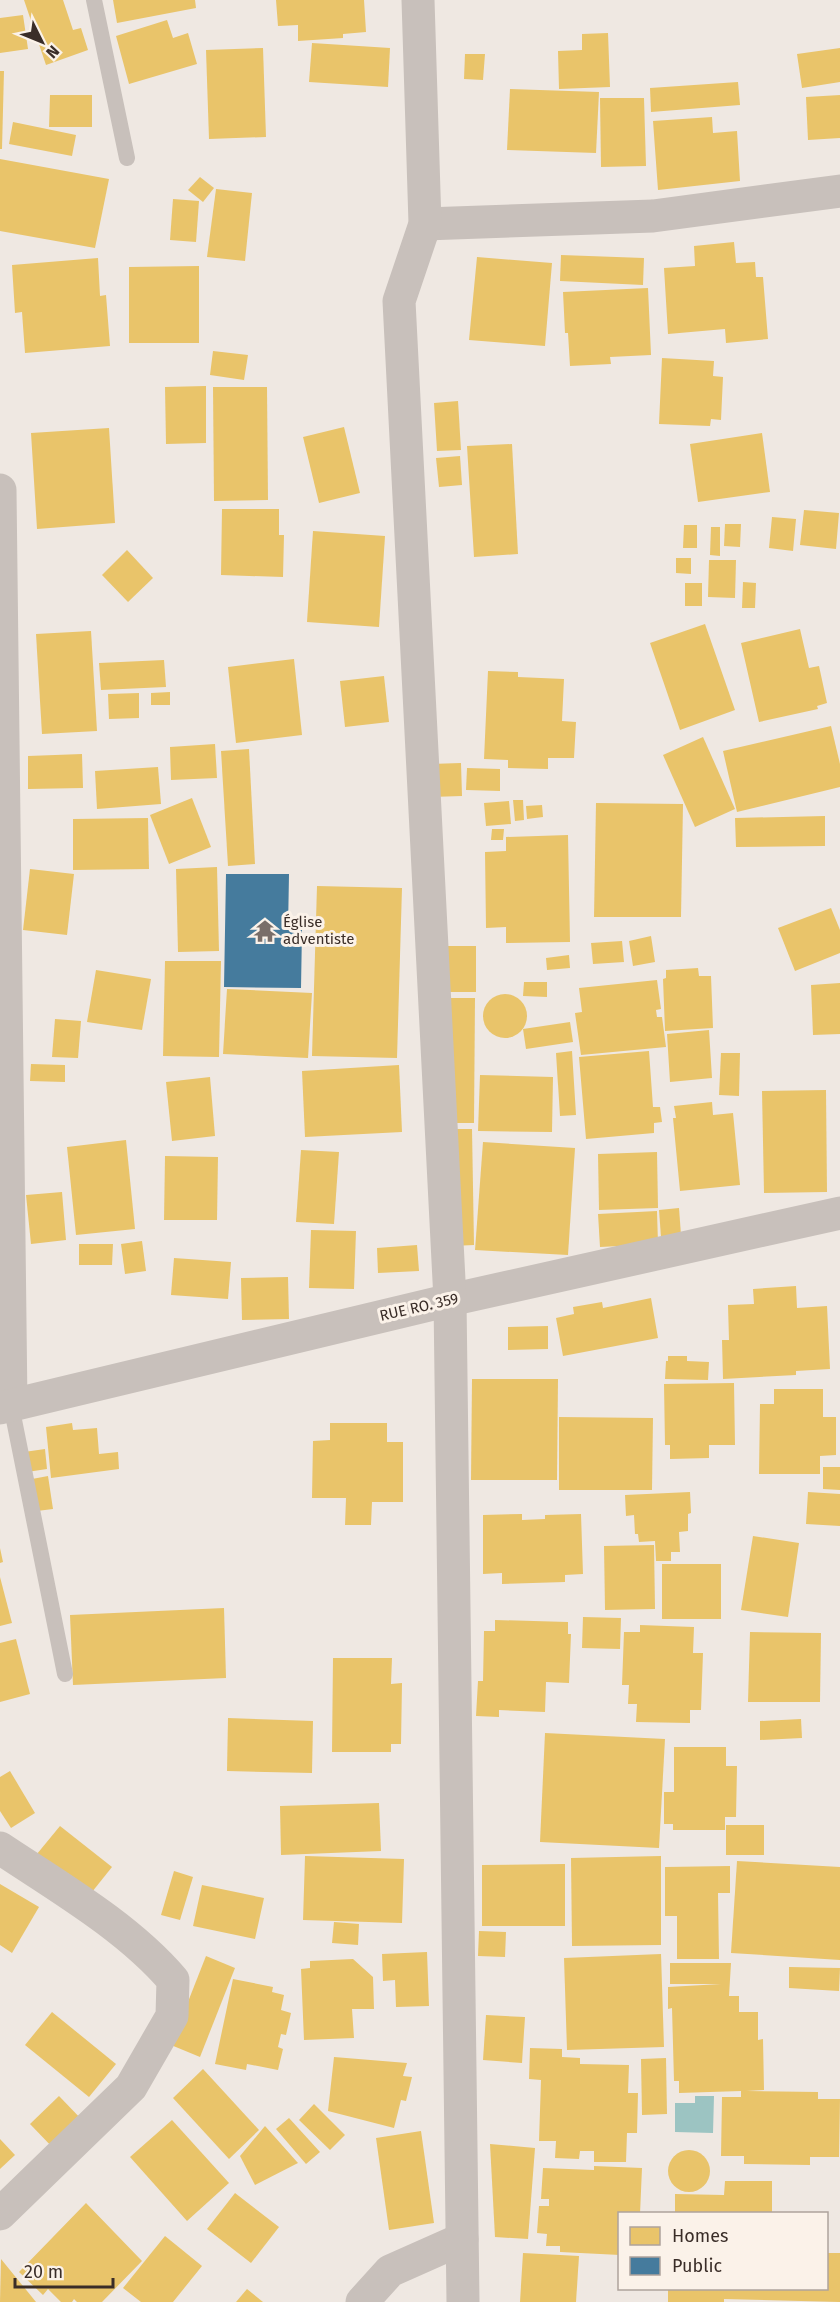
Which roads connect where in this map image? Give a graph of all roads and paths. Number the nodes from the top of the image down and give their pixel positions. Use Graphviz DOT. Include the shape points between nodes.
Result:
graph roads {
  1 [pos="94,0"];
  2 [pos="418,0"];
  3 [pos="127,158"];
  4 [pos="840,191"];
  5 [pos="425,224"];
  6 [pos="0,490"];
  7 [pos="840,1213"];
  8 [pos="450,1299"];
  9 [pos="6,1406"];
  10 [pos="65,1674"];
  11 [pos="0,1848"];
  12 [pos="0,2214"];
  13 [pos="462,2239"];
  14 [pos="362,2302"];
  15 [pos="464,2302"];
  1 -- 3 [label="lane"];
  2 -- 5 [label="street"];
  4 -- 5 [label="street" via="653,216"];
  5 -- 8 [label="street" via="399,301"];
  6 -- 9 [label="street"];
  7 -- 8 [label="street, RUE RO. 359"];
  8 -- 9 [label="street, RUE RO. 359"];
  8 -- 13 [label="street"];
  9 -- 10 [label="lane"];
  11 -- 12 [label="street" via="82,1903 155,1959 173,1980 172,2016 131,2087"];
  13 -- 14 [label="street" via="390,2271"];
  13 -- 15 [label="street"];
}
